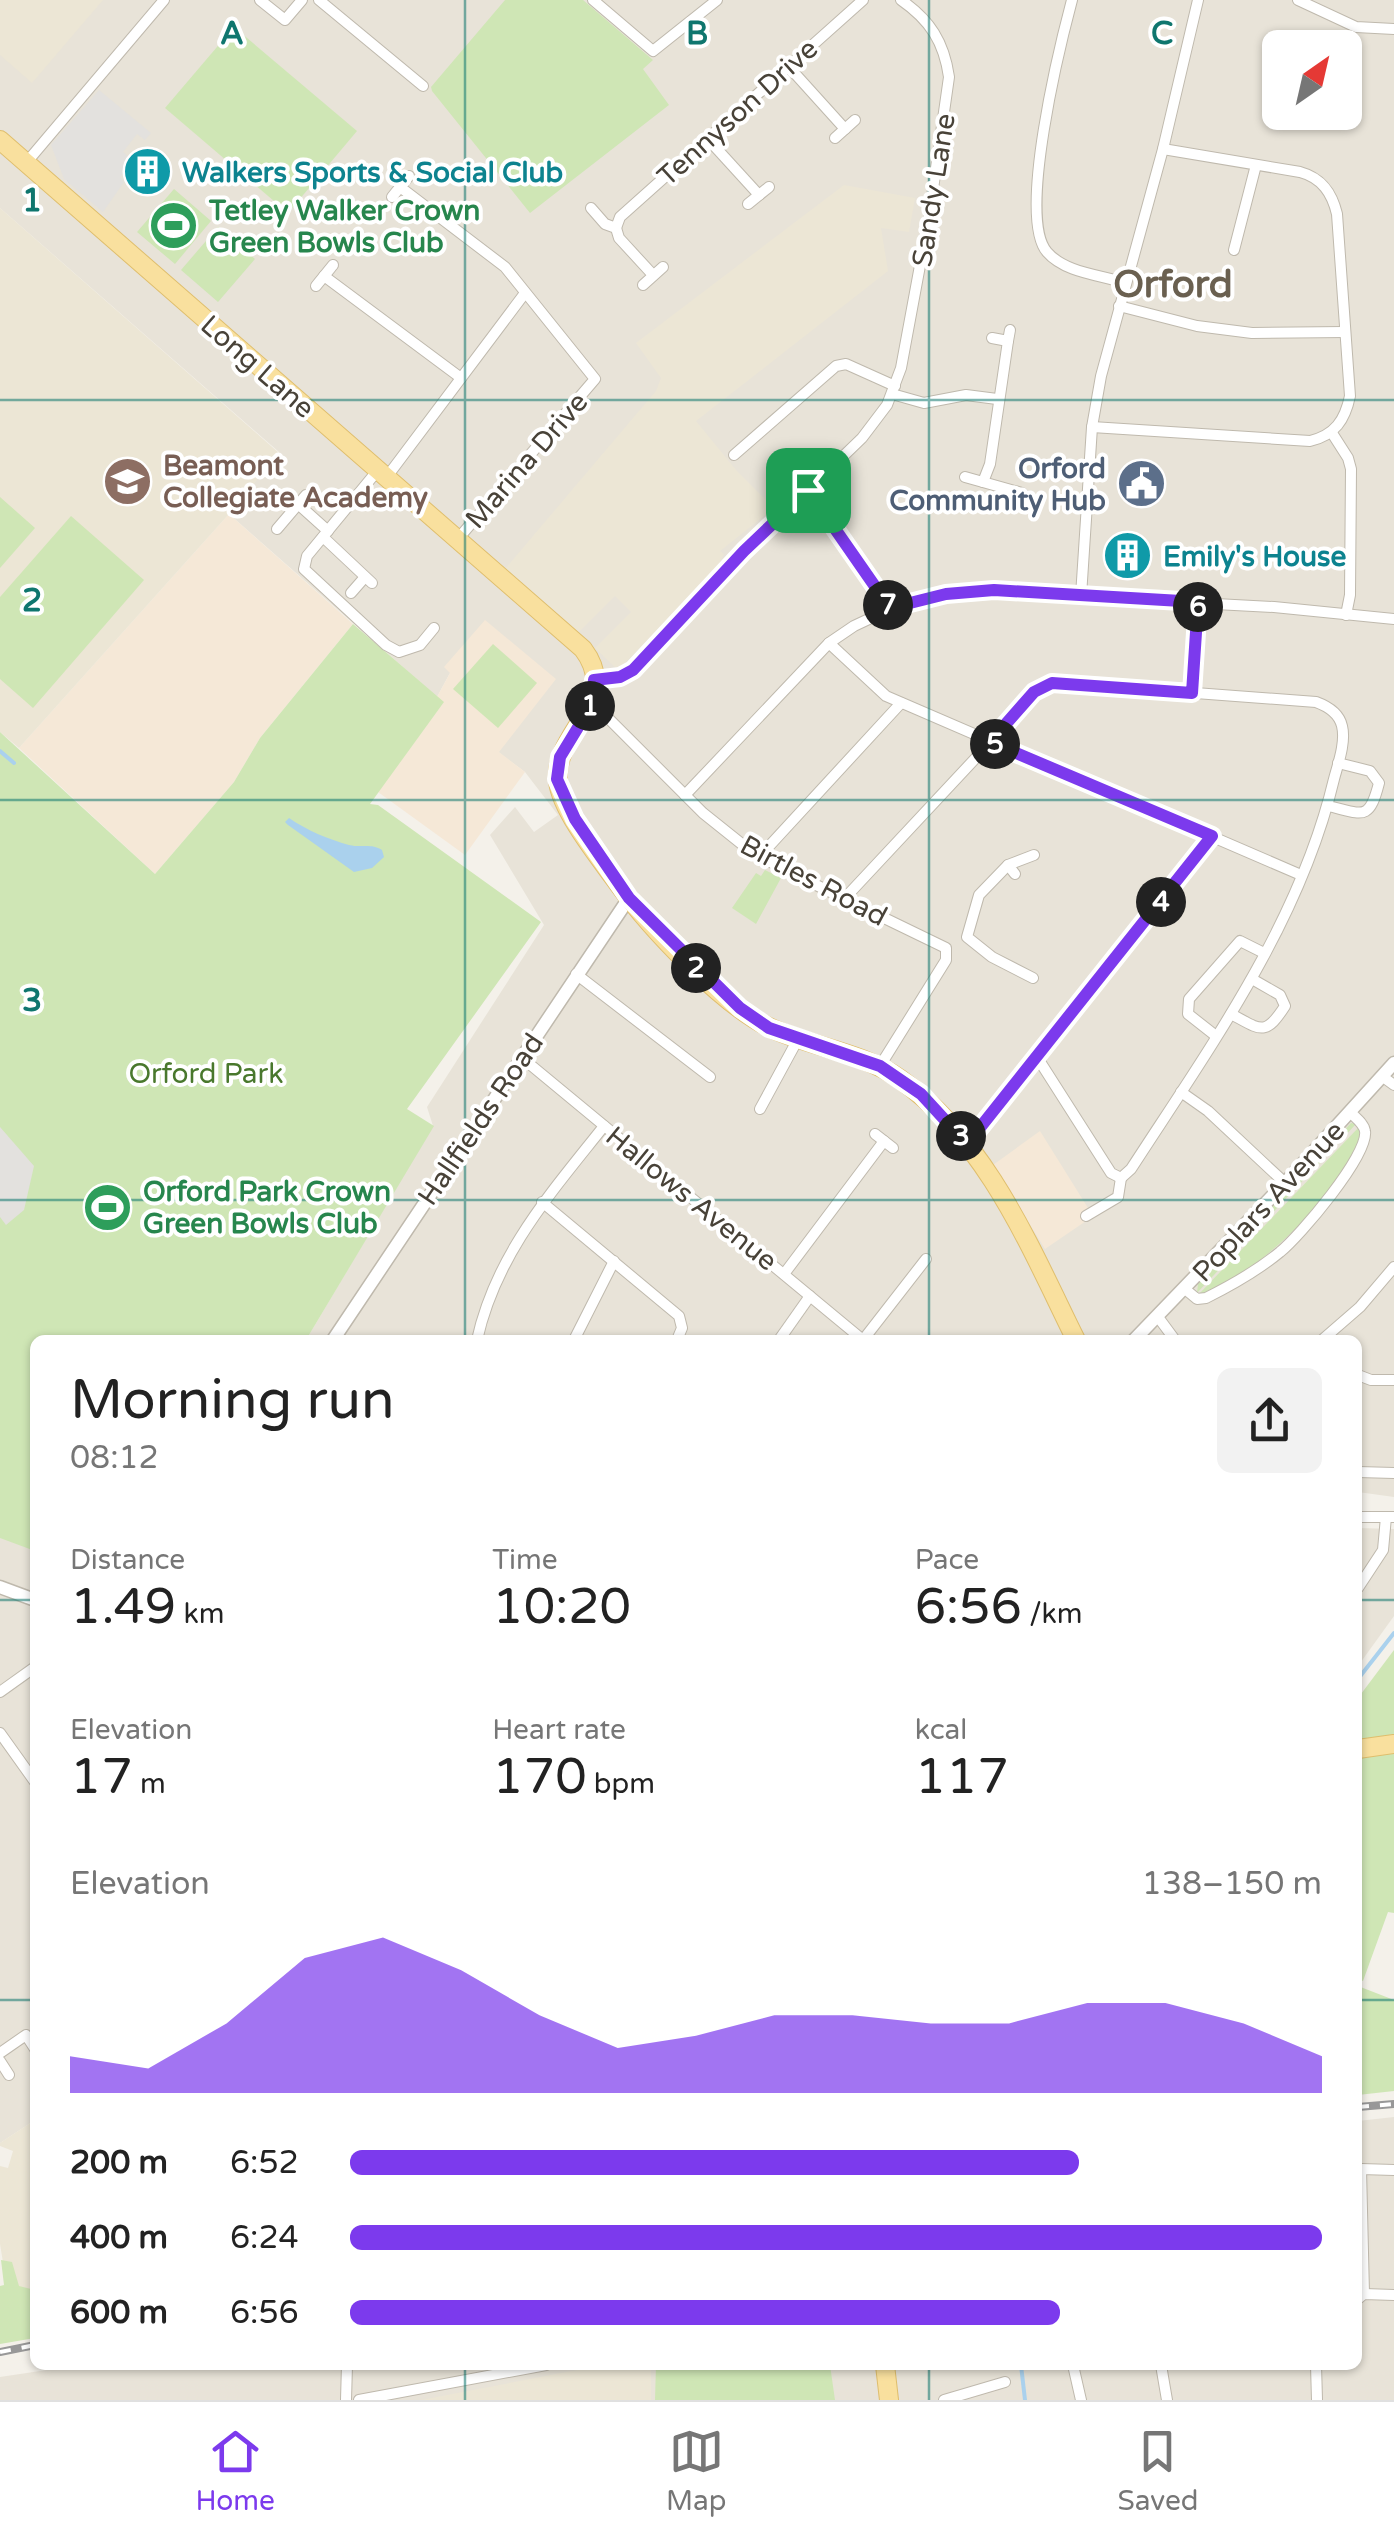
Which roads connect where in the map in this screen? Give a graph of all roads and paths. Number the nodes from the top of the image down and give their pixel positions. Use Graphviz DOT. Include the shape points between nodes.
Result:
graph roads {
  1 [pos="164,0"];
  2 [pos="260,0"];
  3 [pos="302,0"];
  4 [pos="319,0"];
  5 [pos="593,0"];
  6 [pos="717,0"];
  7 [pos="863,0"];
  8 [pos="901,0"];
  9 [pos="1059,0"];
  10 [pos="1198,0"];
  11 [pos="1298,0"];
  12 [pos="1072,3"];
  13 [pos="1394,29"];
  14 [pos="789,66"];
  15 [pos="420,78"];
  16 [pos="855,120"];
  17 [pos="845,129"];
  18 [pos="707,138"];
  19 [pos="835,138"];
  20 [pos="0,140"];
  21 [pos="1163,149"];
  22 [pos="26,163"];
  23 [pos="1256,165"];
  24 [pos="409,176"];
  25 [pos="769,186"];
  26 [pos="400,187"];
  27 [pos="758,195"];
  28 [pos="392,197"];
  29 [pos="748,204"];
  30 [pos="591,208"];
  31 [pos="616,228"];
  32 [pos="1234,250"];
  33 [pos="333,266"];
  34 [pos="1126,282"];
  35 [pos="643,285"];
  36 [pos="525,292"];
  37 [pos="1119,306"];
  38 [pos="1345,332"];
  39 [pos="992,338"];
  40 [pos="461,378"];
  41 [pos="894,390"];
  42 [pos="997,399"];
  43 [pos="1092,427"];
  44 [pos="1332,433"];
  45 [pos="734,455"];
  46 [pos="382,474"];
  47 [pos="965,477"];
  48 [pos="983,482"];
  49 [pos="808,490"];
  50 [pos="1022,493"];
  51 [pos="277,529"];
  52 [pos="325,534"];
  53 [pos="457,540"];
  54 [pos="351,593"];
  55 [pos="1080,596"];
  56 [pos="1198,602"];
  57 [pos="890,608"];
  58 [pos="1346,615"];
  59 [pos="1394,620"];
  60 [pos="434,628"];
  61 [pos="426,639"];
  62 [pos="829,642"];
  63 [pos="437,648"];
  64 [pos="594,680"];
  65 [pos="1192,693"];
  66 [pos="901,703"];
  67 [pos="591,706"];
  68 [pos="990,742"];
  69 [pos="1338,763"];
  70 [pos="685,795"];
  71 [pos="1328,806"];
  72 [pos="1212,836"];
  73 [pos="1034,855"];
  74 [pos="760,856"];
  75 [pos="1301,875"];
  76 [pos="629,898"];
  77 [pos="844,899"];
  78 [pos="967,937"];
  79 [pos="947,951"];
  80 [pos="1264,953"];
  81 [pos="1029,960"];
  82 [pos="576,974"];
  83 [pos="1252,979"];
  84 [pos="1231,1014"];
  85 [pos="1216,1036"];
  86 [pos="798,1039"];
  87 [pos="521,1057"];
  88 [pos="1037,1057"];
  89 [pos="1394,1063"];
  90 [pos="880,1066"];
  91 [pos="710,1077"];
  92 [pos="1389,1081"];
  93 [pos="1181,1092"];
  94 [pos="760,1109"];
  95 [pos="1352,1112"];
  96 [pos="604,1126"];
  97 [pos="884,1141"];
  98 [pos="967,1144"];
  99 [pos="1121,1178"];
  100 [pos="1285,1184"];
  101 [pos="542,1202"];
  102 [pos="1086,1216"];
  103 [pos="926,1259"];
  104 [pos="614,1262"];
  105 [pos="1394,1267"];
  106 [pos="784,1274"];
  107 [pos="1184,1289"];
  108 [pos="810,1296"];
  109 [pos="1158,1317"];
  110 [pos="337,1335"];
  111 [pos="479,1335"];
  112 [pos="577,1335"];
  113 [pos="679,1335"];
  114 [pos="783,1335"];
  115 [pos="857,1335"];
  116 [pos="867,1335"];
  117 [pos="1073,1335"];
  118 [pos="1139,1335"];
  119 [pos="1171,1335"];
  120 [pos="1329,1335"];
  121 [pos="1362,1377"];
  122 [pos="1394,1380"];
  123 [pos="1362,1472"];
  124 [pos="1394,1473"];
  125 [pos="1362,1516"];
  126 [pos="1390,1517"];
  127 [pos="1362,1576"];
  128 [pos="0,1587"];
  129 [pos="30,1598"];
  130 [pos="30,1671"];
  131 [pos="0,1692"];
  132 [pos="0,1733"];
  133 [pos="1394,1744"];
  134 [pos="1362,1748"];
  135 [pos="30,1775"];
  136 [pos="30,2041"];
  137 [pos="0,2053"];
  138 [pos="0,2061"];
  139 [pos="9,2075"];
  140 [pos="1362,2169"];
  141 [pos="1394,2170"];
  142 [pos="1394,2295"];
  143 [pos="1362,2296"];
  144 [pos="347,2370"];
  145 [pos="519,2370"];
  146 [pos="886,2370"];
  147 [pos="1074,2370"];
  148 [pos="1162,2370"];
  149 [pos="1316,2370"];
  150 [pos="1005,2382"];
  151 [pos="346,2400"];
  152 [pos="359,2400"];
  153 [pos="888,2400"];
  154 [pos="944,2400"];
  155 [pos="1081,2400"];
  156 [pos="1166,2400"];
  157 [pos="1317,2400"];
  1 -- 22 [label="street"];
  2 -- 3 [label="street" via="285,20"];
  4 -- 15 [label="street"];
  5 -- 6 [label="street" via="654,52"];
  7 -- 14 [label="street, Tennyson Drive"];
  8 -- 41 [label="street, Sandy Lane" via="932,26 949,77 926,239"];
  9 -- 12 [label="street"];
  10 -- 21 [label="street"];
  11 -- 13 [label="street" via="1356,27"];
  12 -- 34 [label="street" via="1041,153 1037,236 1062,264"];
  14 -- 17 [label="street"];
  14 -- 18 [label="street, Tennyson Drive"];
  16 -- 17 [label="street"];
  17 -- 19 [label="street"];
  18 -- 27 [label="street"];
  18 -- 31 [label="street, Tennyson Drive" via="620,216"];
  20 -- 22 [label="main road, Long Lane"];
  21 -- 23 [label="street"];
  21 -- 34 [label="street"];
  22 -- 46 [label="main road, Long Lane"];
  23 -- 32 [label="street"];
  23 -- 38 [label="street" via="1309,174 1328,190 1337,214"];
  24 -- 26 [label="street"];
  25 -- 27 [label="street"];
  26 -- 28 [label="street"];
  26 -- 36 [label="street" via="504,267"];
  27 -- 29 [label="street"];
  30 -- 31 [label="street"];
  31 -- 35 [label="street" via="658,271"];
  33 -- 40 [label="street" via="320,281"];
  34 -- 37 [label="street"];
  36 -- 40 [label="street"];
  36 -- 53 [label="street, Marina Drive" via="595,379"];
  37 -- 38 [label="street" via="1223,330"];
  37 -- 43 [label="street"];
  38 -- 44 [label="street" via="1350,396"];
  39 -- 42 [label="street" via="1009,335"];
  40 -- 46 [label="street"];
  41 -- 42 [label="street" via="924,403 966,395"];
  41 -- 45 [label="street" via="846,364 836,366"];
  41 -- 49 [label="street" via="862,438"];
  42 -- 48 [label="street"];
  43 -- 44 [label="street" via="1298,442"];
  43 -- 55 [label="street"];
  44 -- 58 [label="street" via="1351,469"];
  46 -- 52 [label="street"];
  46 -- 53 [label="main road, Long Lane"];
  47 -- 48 [label="street"];
  48 -- 50 [label="street"];
  49 -- 57 [label="street"];
  49 -- 64 [label="street" via="633,670"];
  51 -- 52 [label="street" via="302,500"];
  52 -- 54 [label="street" via="369,580"];
  52 -- 61 [label="street" via="304,569 399,652"];
  53 -- 64 [label="main road, Long Lane" via="582,649"];
  55 -- 56 [label="street"];
  55 -- 57 [label="street" via="971,591"];
  56 -- 58 [label="street"];
  56 -- 65 [label="street"];
  57 -- 62 [label="street"];
  58 -- 59 [label="street"];
  60 -- 61 [label="street"];
  61 -- 63 [label="street"];
  62 -- 66 [label="street" via="874,688"];
  62 -- 70 [label="street"];
  64 -- 67 [label="main road"];
  65 -- 68 [label="street" via="1052,683 1034,692"];
  65 -- 69 [label="street" via="1321,703 1342,728"];
  66 -- 68 [label="street"];
  66 -- 74 [label="street"];
  67 -- 70 [label="street, Birtles Road"];
  67 -- 76 [label="main road" via="563,748 557,779"];
  68 -- 72 [label="street"];
  68 -- 77 [label="street"];
  69 -- 71 [label="street"];
  69 -- 71 [label="street" via="1370,771 1379,783 1368,812"];
  70 -- 74 [label="street, Birtles Road"];
  71 -- 75 [label="street"];
  72 -- 75 [label="street"];
  72 -- 88 [label="street"];
  73 -- 78 [label="street" via="980,895"];
  74 -- 77 [label="street, Birtles Road"];
  75 -- 80 [label="street"];
  76 -- 82 [label="street, Hallfields Road"];
  76 -- 86 [label="main road" via="740,1008"];
  77 -- 79 [label="street, Birtles Road"];
  78 -- 79 [label="street"];
  78 -- 81 [label="street" via="1028,976"];
  79 -- 90 [label="street"];
  80 -- 83 [label="street"];
  80 -- 85 [label="street" via="1240,941 1189,999 1188,1014"];
  82 -- 87 [label="street, Hallfields Road"];
  82 -- 91 [label="street"];
  83 -- 84 [label="street"];
  83 -- 84 [label="street" via="1280,995 1285,1006 1266,1028"];
  84 -- 85 [label="street"];
  85 -- 93 [label="street"];
  86 -- 90 [label="main road"];
  86 -- 94 [label="street"];
  87 -- 96 [label="street, Hallows Avenue"];
  87 -- 110 [label="street, Hallfields Road"];
  88 -- 98 [label="street"];
  88 -- 99 [label="street" via="1111,1173"];
  89 -- 92 [label="street, Poplars Avenue"];
  90 -- 98 [label="main road" via="921,1094"];
  92 -- 95 [label="street, Poplars Avenue"];
  93 -- 99 [label="street"];
  93 -- 100 [label="street"];
  95 -- 100 [label="street, Poplars Avenue"];
  95 -- 107 [label="street, Poplars Avenue" via="1365,1137 1300,1234 1260,1268 1206,1298 1196,1300"];
  96 -- 101 [label="street"];
  96 -- 106 [label="street, Hallows Avenue"];
  97 -- 106 [label="street"];
  98 -- 117 [label="main road" via="1007,1205"];
  99 -- 102 [label="street" via="1118,1196"];
  100 -- 107 [label="street, Poplars Avenue"];
  101 -- 104 [label="street"];
  101 -- 111 [label="street" via="507,1259"];
  103 -- 116 [label="street"];
  104 -- 112 [label="street"];
  104 -- 113 [label="street" via="679,1316"];
  105 -- 120 [label="street"];
  106 -- 108 [label="street, Hallows Avenue"];
  107 -- 109 [label="street, Poplars Avenue"];
  108 -- 114 [label="street"];
  108 -- 115 [label="street, Hallows Avenue"];
  109 -- 118 [label="street, Poplars Avenue"];
  109 -- 119 [label="street"];
  121 -- 122 [label="street"];
  123 -- 124 [label="street"];
  125 -- 126 [label="street"];
  126 -- 127 [label="street" via="1383,1550"];
  128 -- 129 [label="street"];
  130 -- 131 [label="street"];
  132 -- 135 [label="street"];
  133 -- 134 [label="main road"];
  136 -- 137 [label="street" via="26,2035"];
  138 -- 139 [label="street"];
  140 -- 141 [label="street"];
  142 -- 143 [label="street"];
  144 -- 151 [label="street"];
  145 -- 152 [label="street"];
  146 -- 153 [label="main road"];
  147 -- 155 [label="street"];
  148 -- 156 [label="street"];
  149 -- 157 [label="street"];
  150 -- 154 [label="street"];
}
